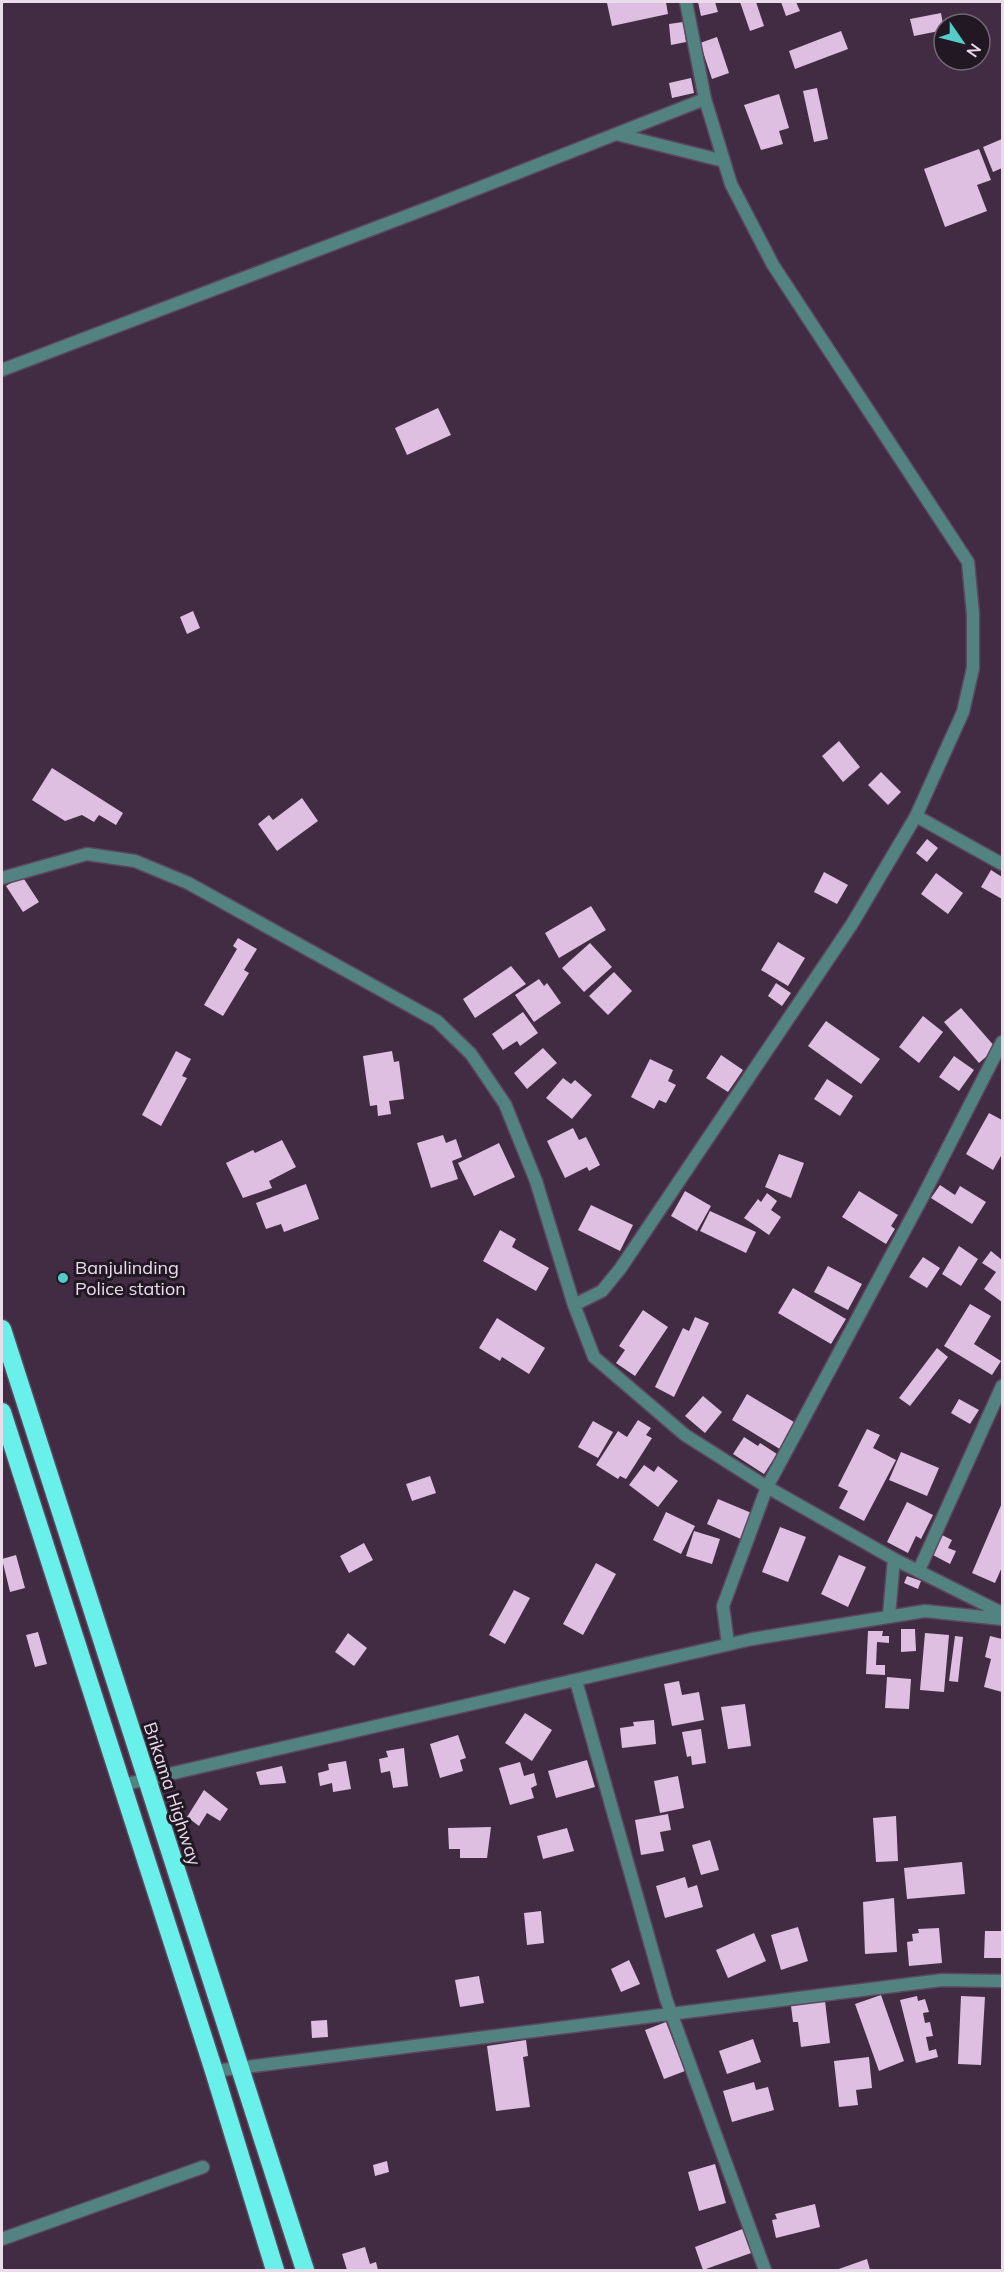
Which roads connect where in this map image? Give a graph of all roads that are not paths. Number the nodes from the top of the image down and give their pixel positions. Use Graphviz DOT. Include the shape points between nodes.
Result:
graph roads {
  1 [pos="686,2"];
  2 [pos="705,99"];
  3 [pos="616,134"];
  4 [pos="724,161"];
  5 [pos="2,370"];
  6 [pos="916,816"];
  7 [pos="1002,864"];
  8 [pos="2,878"];
  9 [pos="1002,1042"];
  10 [pos="574,1305"];
  11 [pos="2,1329"];
  12 [pos="1002,1386"];
  13 [pos="2,1412"];
  14 [pos="40,1451"];
  15 [pos="17,1461"];
  16 [pos="767,1487"];
  17 [pos="894,1559"];
  18 [pos="919,1570"];
  19 [pos="1002,1613"];
  20 [pos="889,1615"];
  21 [pos="1002,1619"];
  22 [pos="728,1644"];
  23 [pos="576,1681"];
  24 [pos="145,1777"];
  25 [pos="122,1785"];
  26 [pos="1002,1981"];
  27 [pos="671,2012"];
  28 [pos="240,2068"];
  29 [pos="214,2071"];
  30 [pos="204,2167"];
  31 [pos="2,2239"];
  32 [pos="275,2271"];
  33 [pos="305,2271"];
  34 [pos="765,2271"];
  1 -- 2 [label="street"];
  2 -- 3 [label="street"];
  2 -- 4 [label="street"];
  3 -- 4 [label="street"];
  3 -- 5 [label="street"];
  4 -- 6 [label="street" via="731,184 773,265 968,562 973,668 963,712"];
  6 -- 7 [label="street"];
  6 -- 10 [label="street" via="852,924 620,1269 602,1291"];
  8 -- 10 [label="street" via="87,854 135,861 188,883 437,1021 471,1054 505,1104 536,1181"];
  9 -- 16 [label="street"];
  10 -- 16 [label="street" via="594,1357 685,1435"];
  11 -- 14 [label="highway, Brikama Highway"];
  12 -- 18 [label="street"];
  13 -- 15 [label="highway"];
  14 -- 15 [label="highway"];
  14 -- 24 [label="highway, Brikama Highway"];
  15 -- 25 [label="highway"];
  16 -- 17 [label="street"];
  16 -- 22 [label="street" via="723,1606"];
  17 -- 18 [label="street"];
  17 -- 20 [label="street"];
  18 -- 19 [label="street"];
  20 -- 21 [label="street" via="925,1611"];
  20 -- 22 [label="street"];
  22 -- 23 [label="street"];
  23 -- 24 [label="street"];
  23 -- 27 [label="street"];
  24 -- 25 [label="street"];
  24 -- 28 [label="highway, Brikama Highway"];
  25 -- 29 [label="highway"];
  26 -- 27 [label="street" via="942,1980"];
  27 -- 28 [label="street"];
  27 -- 34 [label="street"];
  28 -- 29 [label="street"];
  28 -- 33 [label="highway, Brikama Highway"];
  29 -- 32 [label="highway"];
  30 -- 31 [label="street"];
}
